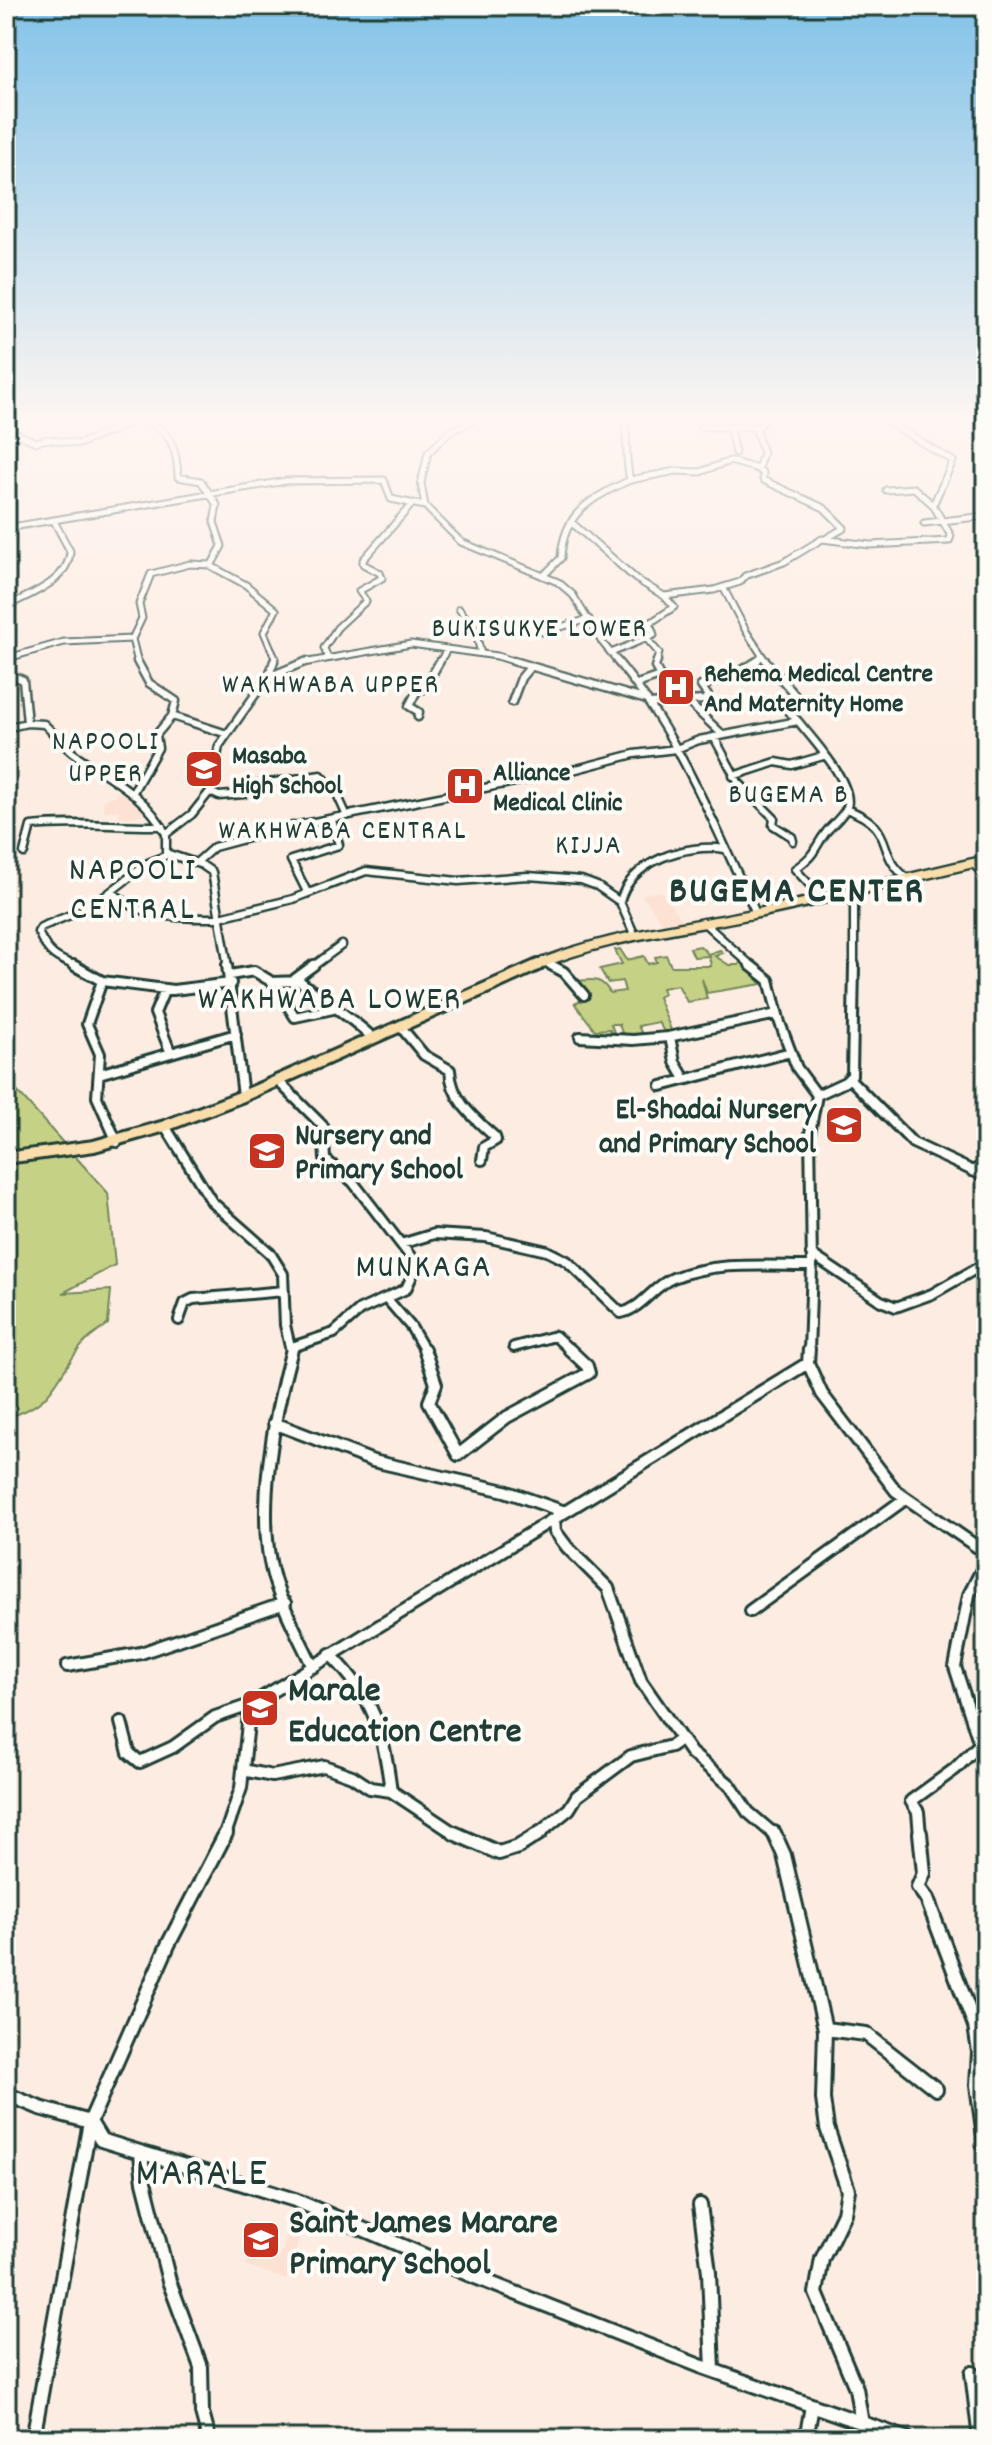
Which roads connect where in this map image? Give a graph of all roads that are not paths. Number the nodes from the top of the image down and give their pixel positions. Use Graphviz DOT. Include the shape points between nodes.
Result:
graph roads {
  1 [pos="62,535"];
  2 [pos="218,535"];
  3 [pos="385,535"];
  4 [pos="454,535"];
  5 [pos="562,535"];
  6 [pos="586,535"];
  7 [pos="830,535"];
  8 [pos="951,535"];
  9 [pos="822,539"];
  10 [pos="211,565"];
  11 [pos="543,576"];
  12 [pos="723,587"];
  13 [pos="664,596"];
  14 [pos="6,607"];
  15 [pos="459,609"];
  16 [pos="589,619"];
  17 [pos="543,632"];
  18 [pos="646,638"];
  19 [pos="132,639"];
  20 [pos="446,651"];
  21 [pos="611,653"];
  22 [pos="481,654"];
  23 [pos="7,656"];
  24 [pos="327,656"];
  25 [pos="762,656"];
  26 [pos="531,666"];
  27 [pos="268,679"];
  28 [pos="637,684"];
  29 [pos="687,701"];
  30 [pos="512,702"];
  31 [pos="648,702"];
  32 [pos="172,716"];
  33 [pos="418,717"];
  34 [pos="798,721"];
  35 [pos="27,723"];
  36 [pos="6,728"];
  37 [pos="227,734"];
  38 [pos="723,735"];
  39 [pos="714,737"];
  40 [pos="676,749"];
  41 [pos="823,756"];
  42 [pos="733,776"];
  43 [pos="133,792"];
  44 [pos="210,792"];
  45 [pos="846,809"];
  46 [pos="347,816"];
  47 [pos="332,820"];
  48 [pos="162,826"];
  49 [pos="166,834"];
  50 [pos="793,841"];
  51 [pos="725,849"];
  52 [pos="24,853"];
  53 [pos="167,855"];
  54 [pos="986,860"];
  55 [pos="196,863"];
  56 [pos="972,863"];
  57 [pos="986,876"];
  58 [pos="907,878"];
  59 [pos="854,890"];
  60 [pos="112,891"];
  61 [pos="307,892"];
  62 [pos="821,897"];
  63 [pos="620,902"];
  64 [pos="756,913"];
  65 [pos="220,918"];
  66 [pos="703,922"];
  67 [pos="635,936"];
  68 [pos="342,945"];
  69 [pos="543,961"];
  70 [pos="230,979"];
  71 [pos="295,979"];
  72 [pos="102,981"];
  73 [pos="165,989"];
  74 [pos="281,995"];
  75 [pos="584,995"];
  76 [pos="333,1009"];
  77 [pos="777,1014"];
  78 [pos="400,1026"];
  79 [pos="236,1034"];
  80 [pos="580,1037"];
  81 [pos="670,1037"];
  82 [pos="373,1038"];
  83 [pos="170,1051"];
  84 [pos="791,1052"];
  85 [pos="99,1074"];
  86 [pos="685,1079"];
  87 [pos="850,1079"];
  88 [pos="277,1080"];
  89 [pos="661,1086"];
  90 [pos="817,1095"];
  91 [pos="243,1096"];
  92 [pos="165,1126"];
  93 [pos="117,1142"];
  94 [pos="6,1158"];
  95 [pos="482,1160"];
  96 [pos="986,1164"];
  97 [pos="972,1171"];
  98 [pos="986,1177"];
  99 [pos="401,1244"];
  100 [pos="811,1260"];
  101 [pos="986,1263"];
  102 [pos="284,1291"];
  103 [pos="387,1299"];
  104 [pos="179,1320"];
  105 [pos="292,1347"];
  106 [pos="514,1347"];
  107 [pos="808,1363"];
  108 [pos="274,1423"];
  109 [pos="905,1499"];
  110 [pos="560,1516"];
  111 [pos="986,1553"];
  112 [pos="986,1562"];
  113 [pos="285,1603"];
  114 [pos="750,1611"];
  115 [pos="330,1654"];
  116 [pos="67,1666"];
  117 [pos="313,1667"];
  118 [pos="250,1705"];
  119 [pos="121,1722"];
  120 [pos="681,1739"];
  121 [pos="243,1770"];
  122 [pos="391,1791"];
  123 [pos="825,2029"];
  124 [pos="936,2089"];
  125 [pos="6,2094"];
  126 [pos="90,2122"];
  127 [pos="986,2151"];
  128 [pos="141,2154"];
  129 [pos="700,2205"];
  130 [pos="713,2370"];
  131 [pos="972,2373"];
  132 [pos="812,2406"];
  133 [pos="862,2424"];
  134 [pos="33,2439"];
  135 [pos="209,2439"];
  136 [pos="806,2439"];
  137 [pos="908,2439"];
  138 [pos="980,2439"];
  1 -- 14 [label="street" via="70,550 69,563 56,579"];
  2 -- 10 [label="street" via="222,546"];
  3 -- 24 [label="street" via="363,560 382,578 359,591 366,601 337,628 324,648"];
  4 -- 11 [label="street"];
  5 -- 11 [label="street" via="561,558"];
  6 -- 13 [label="street"];
  7 -- 9 [label="street"];
  8 -- 9 [label="street" via="945,543 870,545"];
  9 -- 12 [label="street" via="784,562"];
  10 -- 19 [label="street" via="190,564 151,574"];
  10 -- 27 [label="street" via="276,610 264,632 275,658"];
  11 -- 16 [label="street" via="567,588"];
  12 -- 13 [label="street"];
  12 -- 25 [label="street"];
  13 -- 18 [label="street" via="674,607 650,623 654,635"];
  15 -- 22 [label="street" via="474,628"];
  16 -- 17 [label="street"];
  16 -- 21 [label="street"];
  18 -- 21 [label="street"];
  18 -- 28 [label="street" via="659,653 655,667 660,676"];
  19 -- 23 [label="street" via="64,642"];
  19 -- 32 [label="street" via="143,679 176,701"];
  20 -- 22 [label="street"];
  20 -- 24 [label="street" via="405,644"];
  20 -- 33 [label="street" via="409,706"];
  21 -- 28 [label="street"];
  22 -- 26 [label="street"];
  23 -- 35 [label="street" via="11,675 25,686"];
  24 -- 27 [label="street"];
  25 -- 29 [label="street" via="752,666 701,686 705,700"];
  25 -- 34 [label="street" via="795,695 788,711"];
  26 -- 30 [label="street"];
  26 -- 31 [label="street"];
  27 -- 37 [label="street"];
  28 -- 31 [label="street"];
  29 -- 31 [label="street"];
  29 -- 38 [label="street"];
  31 -- 40 [label="street"];
  32 -- 37 [label="street"];
  32 -- 43 [label="street" via="156,735 158,748"];
  34 -- 38 [label="street"];
  34 -- 41 [label="street"];
  35 -- 36 [label="street"];
  35 -- 43 [label="street" via="44,724 72,752"];
  37 -- 44 [label="street" via="216,755"];
  38 -- 39 [label="street"];
  39 -- 40 [label="street"];
  39 -- 42 [label="street"];
  40 -- 46 [label="street"];
  40 -- 51 [label="street"];
  41 -- 42 [label="street" via="792,765 776,762"];
  41 -- 45 [label="street" via="842,779 849,796"];
  42 -- 50 [label="street" via="752,803"];
  43 -- 48 [label="street"];
  44 -- 46 [label="street" via="244,794 249,786 321,775"];
  44 -- 49 [label="street"];
  45 -- 58 [label="street" via="877,827 888,845 891,867"];
  45 -- 62 [label="street" via="814,856 795,869"];
  46 -- 47 [label="street"];
  47 -- 55 [label="street" via="221,845"];
  47 -- 61 [label="street" via="339,845 291,860"];
  48 -- 49 [label="street"];
  48 -- 52 [label="street" via="31,826"];
  49 -- 53 [label="street"];
  51 -- 63 [label="street" via="693,850 653,861 626,883"];
  51 -- 64 [label="street"];
  53 -- 55 [label="street"];
  53 -- 60 [label="street"];
  54 -- 56 [label="main road"];
  55 -- 65 [label="street" via="212,872"];
  56 -- 57 [label="street"];
  56 -- 58 [label="main road"];
  58 -- 59 [label="main road"];
  59 -- 62 [label="main road"];
  59 -- 87 [label="street"];
  60 -- 65 [label="street" via="120,901 143,910 187,920"];
  60 -- 72 [label="street" via="38,932 57,960"];
  61 -- 63 [label="street" via="376,871 458,881 528,876 581,880"];
  61 -- 65 [label="street"];
  62 -- 64 [label="main road"];
  63 -- 67 [label="street"];
  64 -- 66 [label="main road"];
  65 -- 70 [label="street"];
  66 -- 67 [label="main road"];
  66 -- 77 [label="street" via="764,974"];
  67 -- 69 [label="main road"];
  68 -- 71 [label="street"];
  69 -- 75 [label="street" via="564,972"];
  69 -- 78 [label="main road"];
  70 -- 71 [label="street" via="254,971 272,982"];
  70 -- 73 [label="street" via="192,989"];
  70 -- 79 [label="street"];
  71 -- 76 [label="street"];
  72 -- 73 [label="street"];
  72 -- 85 [label="street" via="87,1024 100,1054"];
  73 -- 83 [label="street" via="153,1009"];
  74 -- 76 [label="street" via="295,1017"];
  76 -- 82 [label="street" via="344,1012"];
  77 -- 81 [label="street"];
  77 -- 84 [label="street"];
  78 -- 82 [label="main road"];
  78 -- 95 [label="street" via="424,1055 450,1070 452,1088 495,1137 484,1147"];
  79 -- 83 [label="street"];
  79 -- 91 [label="street"];
  80 -- 81 [label="street"];
  81 -- 86 [label="street"];
  82 -- 88 [label="main road"];
  83 -- 85 [label="street"];
  84 -- 86 [label="street"];
  84 -- 90 [label="street"];
  85 -- 93 [label="street" via="97,1097"];
  86 -- 89 [label="street"];
  87 -- 90 [label="street"];
  87 -- 97 [label="street" via="913,1143"];
  88 -- 91 [label="main road"];
  88 -- 99 [label="street" via="323,1126 325,1159 353,1182"];
  90 -- 100 [label="street" via="810,1133"];
  91 -- 92 [label="main road"];
  92 -- 93 [label="main road"];
  92 -- 102 [label="street" via="212,1202 279,1263"];
  93 -- 94 [label="main road"];
  96 -- 97 [label="street"];
  97 -- 98 [label="street"];
  99 -- 100 [label="street" via="425,1235 473,1236 547,1251 567,1261 621,1313 684,1276"];
  99 -- 103 [label="street" via="415,1260 416,1271 406,1289"];
  100 -- 101 [label="street" via="896,1307 932,1294"];
  100 -- 107 [label="street"];
  102 -- 104 [label="street" via="193,1299 185,1303"];
  102 -- 105 [label="street"];
  103 -- 105 [label="street" via="360,1310 334,1333"];
  103 -- 106 [label="street" via="426,1354 436,1384 429,1402 458,1455 509,1415 589,1373 555,1336"];
  105 -- 108 [label="street"];
  107 -- 109 [label="street" via="822,1394"];
  107 -- 110 [label="street"];
  108 -- 110 [label="street" via="373,1461 505,1491"];
  108 -- 113 [label="street" via="267,1551"];
  109 -- 111 [label="street"];
  109 -- 114 [label="street"];
  110 -- 115 [label="street"];
  110 -- 120 [label="street" via="555,1531 608,1588 641,1681"];
  112 -- 127 [label="street" via="969,1595 955,1667 980,1744 911,1801 918,1812 924,1873 918,1887 975,2026"];
  113 -- 116 [label="street" via="141,1653"];
  113 -- 117 [label="street"];
  115 -- 117 [label="street"];
  115 -- 122 [label="street" via="355,1679 384,1736"];
  117 -- 118 [label="street"];
  118 -- 119 [label="street" via="215,1717 146,1761 129,1753"];
  118 -- 121 [label="street"];
  120 -- 122 [label="street" via="621,1763 577,1796 558,1821 501,1853 482,1850"];
  120 -- 123 [label="street" via="779,1840"];
  121 -- 122 [label="street" via="278,1776 324,1766 370,1788"];
  121 -- 126 [label="street" via="229,1827 168,1945"];
  123 -- 124 [label="street" via="866,2034"];
  123 -- 133 [label="street" via="824,2112 848,2199 822,2259 816,2293 856,2388"];
  125 -- 126 [label="street"];
  126 -- 128 [label="street" via="101,2140"];
  126 -- 134 [label="street"];
  128 -- 130 [label="street" via="295,2200"];
  128 -- 135 [label="street" via="169,2281 201,2367 202,2413"];
  129 -- 130 [label="street"];
  130 -- 132 [label="street"];
  131 -- 138 [label="street"];
  132 -- 133 [label="street"];
  132 -- 136 [label="street"];
  133 -- 137 [label="street"];
}
